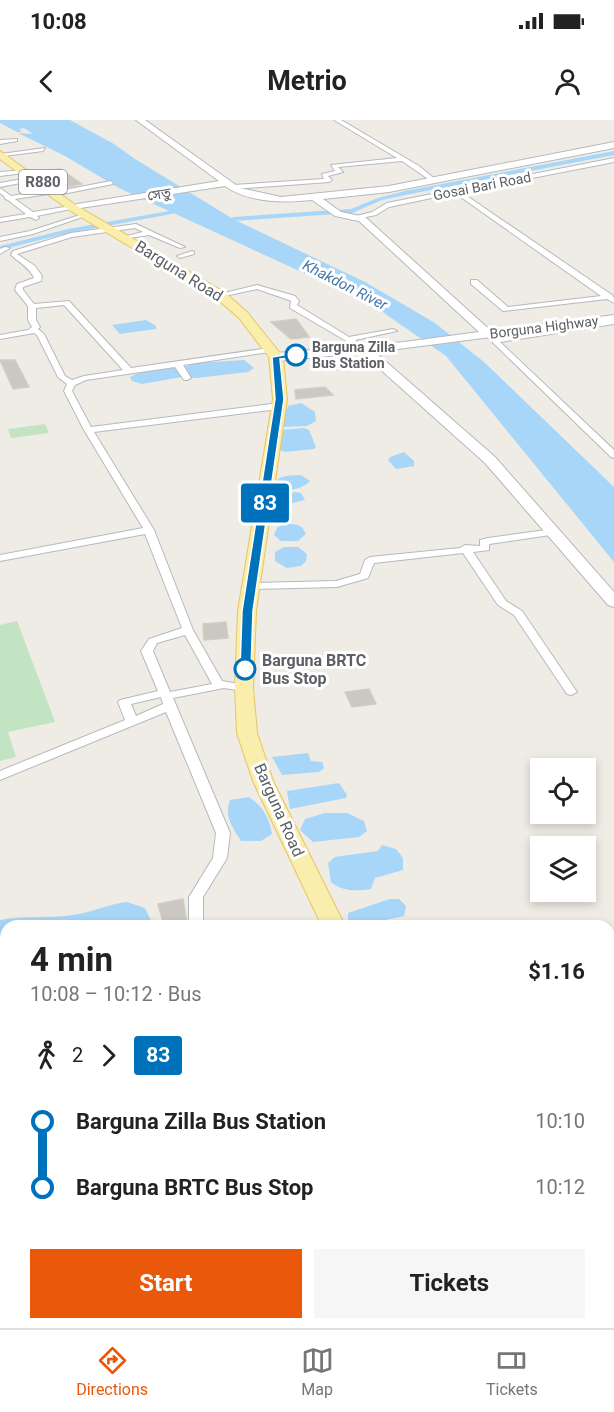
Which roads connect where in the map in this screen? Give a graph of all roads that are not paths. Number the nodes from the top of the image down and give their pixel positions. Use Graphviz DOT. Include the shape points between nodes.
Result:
graph roads {
  1 [pos="140,120"];
  2 [pos="337,120"];
  3 [pos="15,140"];
  4 [pos="0,142"];
  5 [pos="614,146"];
  6 [pos="43,149"];
  7 [pos="1,154"];
  8 [pos="401,159"];
  9 [pos="614,160"];
  10 [pos="23,171"];
  11 [pos="0,174"];
  12 [pos="34,179"];
  13 [pos="434,180"];
  14 [pos="111,183"];
  15 [pos="0,185"];
  16 [pos="229,185"];
  17 [pos="0,190"];
  18 [pos="55,192"];
  19 [pos="457,192"];
  20 [pos="315,197"];
  21 [pos="11,198"];
  22 [pos="0,200"];
  23 [pos="82,212"];
  24 [pos="32,215"];
  25 [pos="352,218"];
  26 [pos="0,220"];
  27 [pos="49,227"];
  28 [pos="114,232"];
  29 [pos="150,233"];
  30 [pos="2,243"];
  31 [pos="182,247"];
  32 [pos="15,252"];
  33 [pos="192,253"];
  34 [pos="180,256"];
  35 [pos="474,282"];
  36 [pos="220,295"];
  37 [pos="612,299"];
  38 [pos="32,306"];
  39 [pos="614,320"];
  40 [pos="35,330"];
  41 [pos="393,331"];
  42 [pos="0,337"];
  43 [pos="492,337"];
  44 [pos="349,339"];
  45 [pos="365,350"];
  46 [pos="273,354"];
  47 [pos="177,363"];
  48 [pos="128,370"];
  49 [pos="187,378"];
  50 [pos="71,383"];
  51 [pos="279,406"];
  52 [pos="88,430"];
  53 [pos="614,455"];
  54 [pos="148,530"];
  55 [pos="553,532"];
  56 [pos="465,548"];
  57 [pos="0,558"];
  58 [pos="252,586"];
  59 [pos="614,602"];
  60 [pos="188,630"];
  61 [pos="220,686"];
  62 [pos="244,688"];
  63 [pos="572,692"];
  64 [pos="167,699"];
  65 [pos="132,722"];
  66 [pos="0,776"];
  67 [pos="196,920"];
  68 [pos="330,920"];
  1 -- 16 [label="street"];
  2 -- 8 [label="street"];
  3 -- 4 [label="street"];
  5 -- 13 [label="street"];
  6 -- 7 [label="street"];
  7 -- 10 [label="main road, Barguna Road / R880"];
  7 -- 18 [label="main road, Barguna Road / R880"];
  8 -- 13 [label="street"];
  8 -- 16 [label="street" via="333,166 340,172 324,175 329,180"];
  9 -- 19 [label="street, Gosai Bari Road"];
  10 -- 11 [label="street"];
  10 -- 12 [label="main road, Barguna Road / R880"];
  12 -- 15 [label="street"];
  12 -- 18 [label="main road, Barguna Road / R880"];
  13 -- 20 [label="street"];
  14 -- 18 [label="street"];
  16 -- 20 [label="street" via="240,192 270,199"];
  16 -- 23 [label="street, সেতু" via="128,199"];
  17 -- 21 [label="street"];
  18 -- 21 [label="street"];
  18 -- 23 [label="main road, Barguna Road / R880"];
  19 -- 25 [label="street, Gosai Bari Road" via="387,205 374,214"];
  19 -- 37 [label="street"];
  20 -- 25 [label="street" via="335,212"];
  21 -- 22 [label="street"];
  21 -- 24 [label="street"];
  23 -- 24 [label="street"];
  23 -- 27 [label="street"];
  23 -- 28 [label="main road, Barguna Road / R880"];
  24 -- 26 [label="street"];
  24 -- 27 [label="street"];
  25 -- 43 [label="street" via="362,219 375,230"];
  27 -- 30 [label="street"];
  28 -- 29 [label="street"];
  28 -- 29 [label="street" via="136,226"];
  28 -- 32 [label="street" via="71,236"];
  28 -- 36 [label="main road, Barguna Road / R880"];
  29 -- 31 [label="street"];
  30 -- 32 [label="street"];
  32 -- 38 [label="street" via="38,276 19,290"];
  33 -- 34 [label="street"];
  35 -- 37 [label="street" via="506,309"];
  36 -- 44 [label="street" via="257,287 292,298 296,301 292,306"];
  36 -- 46 [label="main road, Barguna Road / R880" via="243,315"];
  38 -- 40 [label="street"];
  38 -- 48 [label="street" via="66,303"];
  39 -- 43 [label="street, Borguna Highway"];
  40 -- 42 [label="street"];
  40 -- 50 [label="street" via="62,377"];
  41 -- 44 [label="street"];
  43 -- 45 [label="street, Borguna Highway"];
  43 -- 53 [label="street"];
  44 -- 45 [label="street"];
  45 -- 46 [label="street, Borguna Highway"];
  45 -- 55 [label="street" via="490,460"];
  46 -- 47 [label="street"];
  46 -- 51 [label="main road, Barguna Road"];
  47 -- 48 [label="street"];
  47 -- 49 [label="street"];
  48 -- 50 [label="street"];
  50 -- 52 [label="street" via="68,391"];
  51 -- 52 [label="street"];
  51 -- 58 [label="main road, Barguna Road"];
  52 -- 54 [label="street"];
  54 -- 57 [label="street"];
  54 -- 60 [label="street"];
  55 -- 56 [label="street" via="488,541 484,542 485,548"];
  55 -- 59 [label="street"];
  56 -- 58 [label="street" via="370,560 364,576 337,584"];
  56 -- 63 [label="street" via="502,603 518,613"];
  58 -- 62 [label="main road, Barguna Road"];
  60 -- 61 [label="street"];
  60 -- 64 [label="street" via="153,641 147,651"];
  61 -- 62 [label="street"];
  61 -- 64 [label="street"];
  62 -- 68 [label="main road, Barguna Road" via="247,733 263,781"];
  64 -- 65 [label="street"];
  64 -- 65 [label="street" via="124,702"];
  64 -- 67 [label="street" via="223,833 220,858 196,897"];
  65 -- 66 [label="street"];
}
